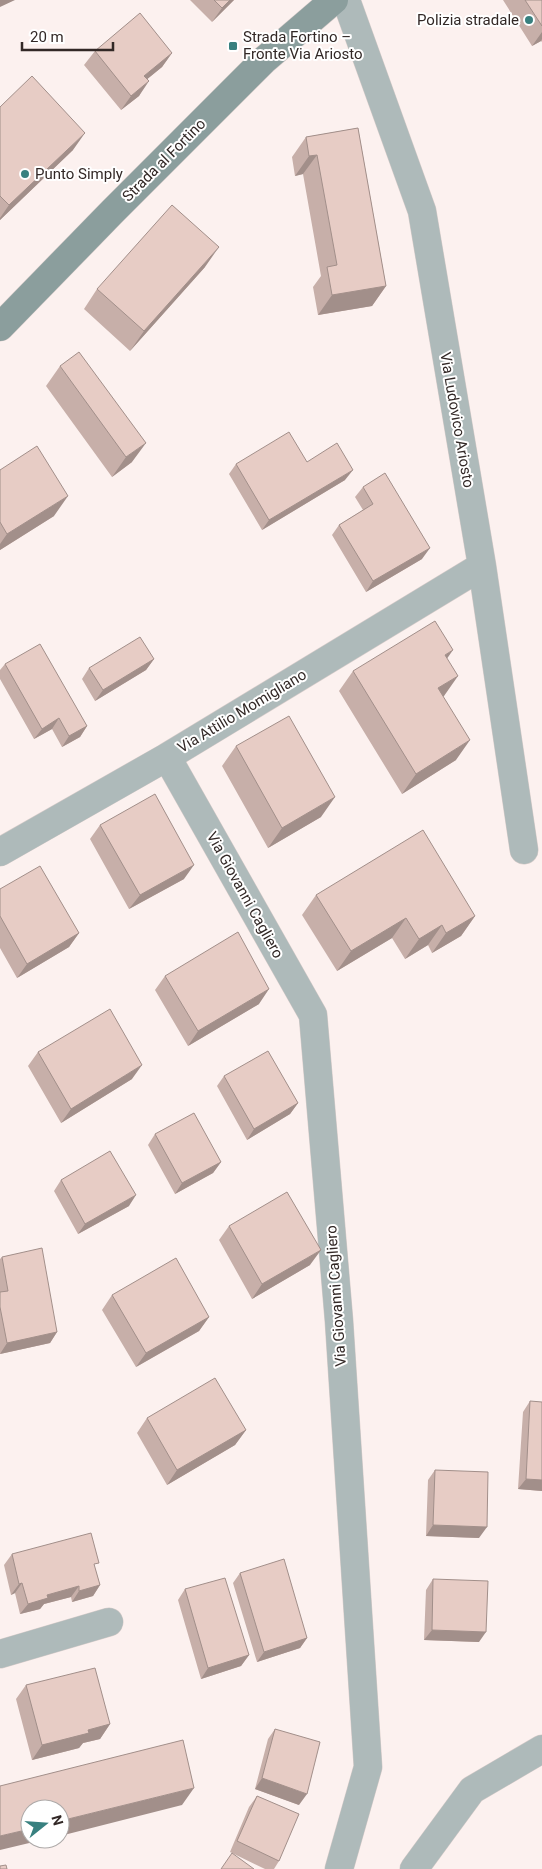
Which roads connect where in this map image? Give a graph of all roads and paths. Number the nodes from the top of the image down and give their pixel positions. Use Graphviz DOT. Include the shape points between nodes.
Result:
graph roads {
  1 [pos="334,0"];
  2 [pos="346,0"];
  3 [pos="0,327"];
  4 [pos="482,566"];
  5 [pos="167,757"];
  6 [pos="524,850"];
  7 [pos="0,852"];
  8 [pos="110,1622"];
  9 [pos="0,1654"];
  10 [pos="542,1749"];
  11 [pos="339,1869"];
  12 [pos="414,1869"];
  1 -- 3 [label="street, Strada al Fortino" via="263,61"];
  2 -- 4 [label="street, Via Ludovico Ariosto" via="422,211"];
  4 -- 5 [label="street, Via Attilio Momigliano"];
  4 -- 6 [label="street, Via Ludovico Ariosto"];
  5 -- 7 [label="street, Via Attilio Momigliano"];
  5 -- 11 [label="street, Via Giovanni Cagliero" via="313,1015 339,1321 368,1767"];
  8 -- 9 [label="street"];
  10 -- 12 [label="street" via="472,1790"];
}
